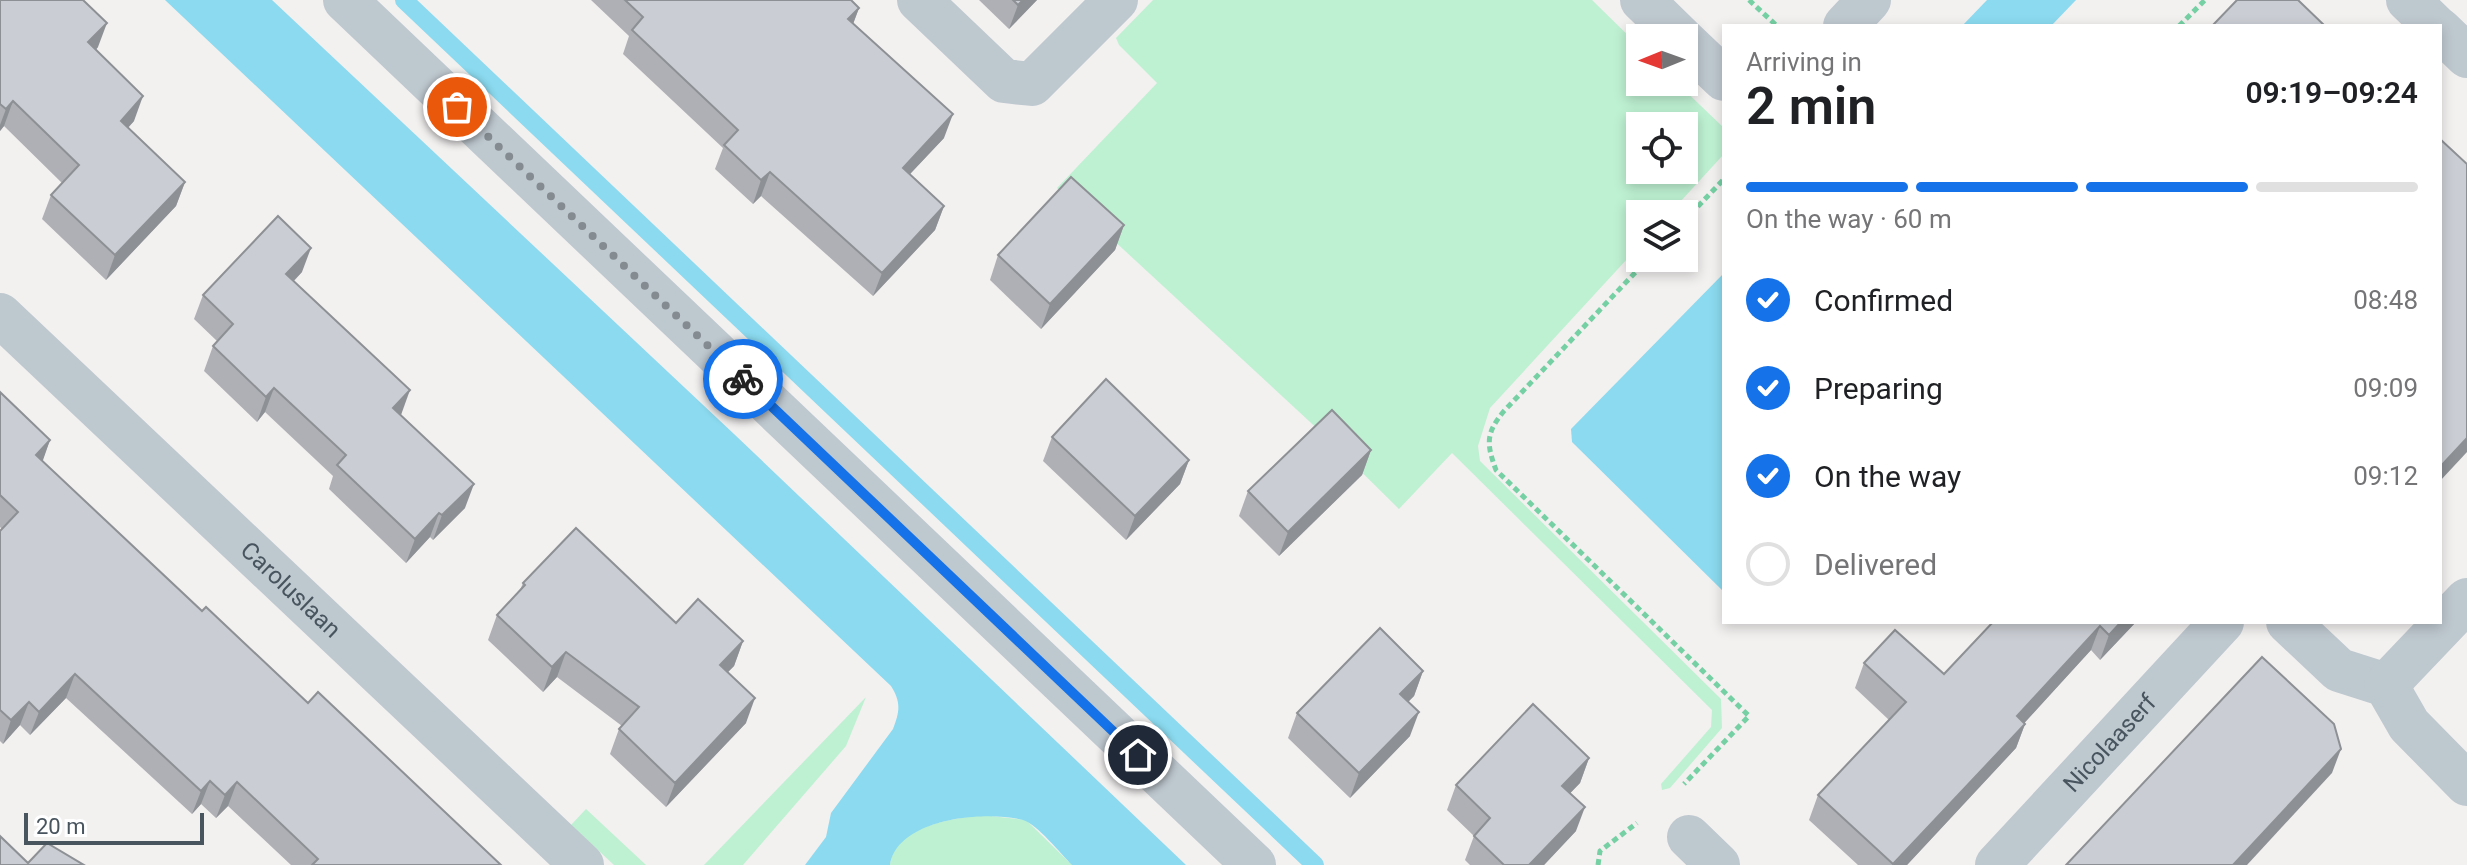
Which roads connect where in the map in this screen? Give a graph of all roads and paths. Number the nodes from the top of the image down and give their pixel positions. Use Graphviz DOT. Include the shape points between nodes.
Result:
graph roads {
  1 [pos="345,0"];
  2 [pos="919,0"];
  3 [pos="1116,0"];
  4 [pos="1642,0"];
  5 [pos="1749,0"];
  6 [pos="1869,0"];
  7 [pos="2205,0"];
  8 [pos="2408,0"];
  9 [pos="1667,24"];
  10 [pos="1775,24"];
  11 [pos="1847,24"];
  12 [pos="2181,24"];
  13 [pos="2433,24"];
  14 [pos="2442,32"];
  15 [pos="1698,54"];
  16 [pos="2467,56"];
  17 [pos="1722,77"];
  18 [pos="1722,181"];
  19 [pos="1698,206"];
  20 [pos="1636,272"];
  21 [pos="0,315"];
  22 [pos="2467,600"];
  23 [pos="2220,624"];
  24 [pos="2290,624"];
  25 [pos="2386,685"];
  26 [pos="2467,784"];
  27 [pos="1673,796"];
  28 [pos="1647,816"];
  29 [pos="582,865"];
  30 [pos="1254,865"];
  31 [pos="1598,865"];
  32 [pos="1997,865"];
  1 -- 30 [label="street"];
  2 -- 3 [label="street" via="1004,81 1032,84"];
  4 -- 9 [label="street"];
  5 -- 10 [label="path"];
  6 -- 11 [label="street"];
  7 -- 12 [label="path"];
  8 -- 13 [label="street"];
  14 -- 16 [label="street"];
  15 -- 17 [label="street"];
  18 -- 19 [label="path"];
  20 -- 27 [label="path" via="1504,411 1491,427 1488,448 1496,470 1749,716"];
  21 -- 29 [label="street, Caroluslaan"];
  22 -- 25 [label="street"];
  23 -- 32 [label="street, Nicolaaserf"];
  24 -- 25 [label="street" via="2339,670"];
  25 -- 26 [label="street" via="2409,725"];
  28 -- 31 [label="path" via="1600,851"];
}
